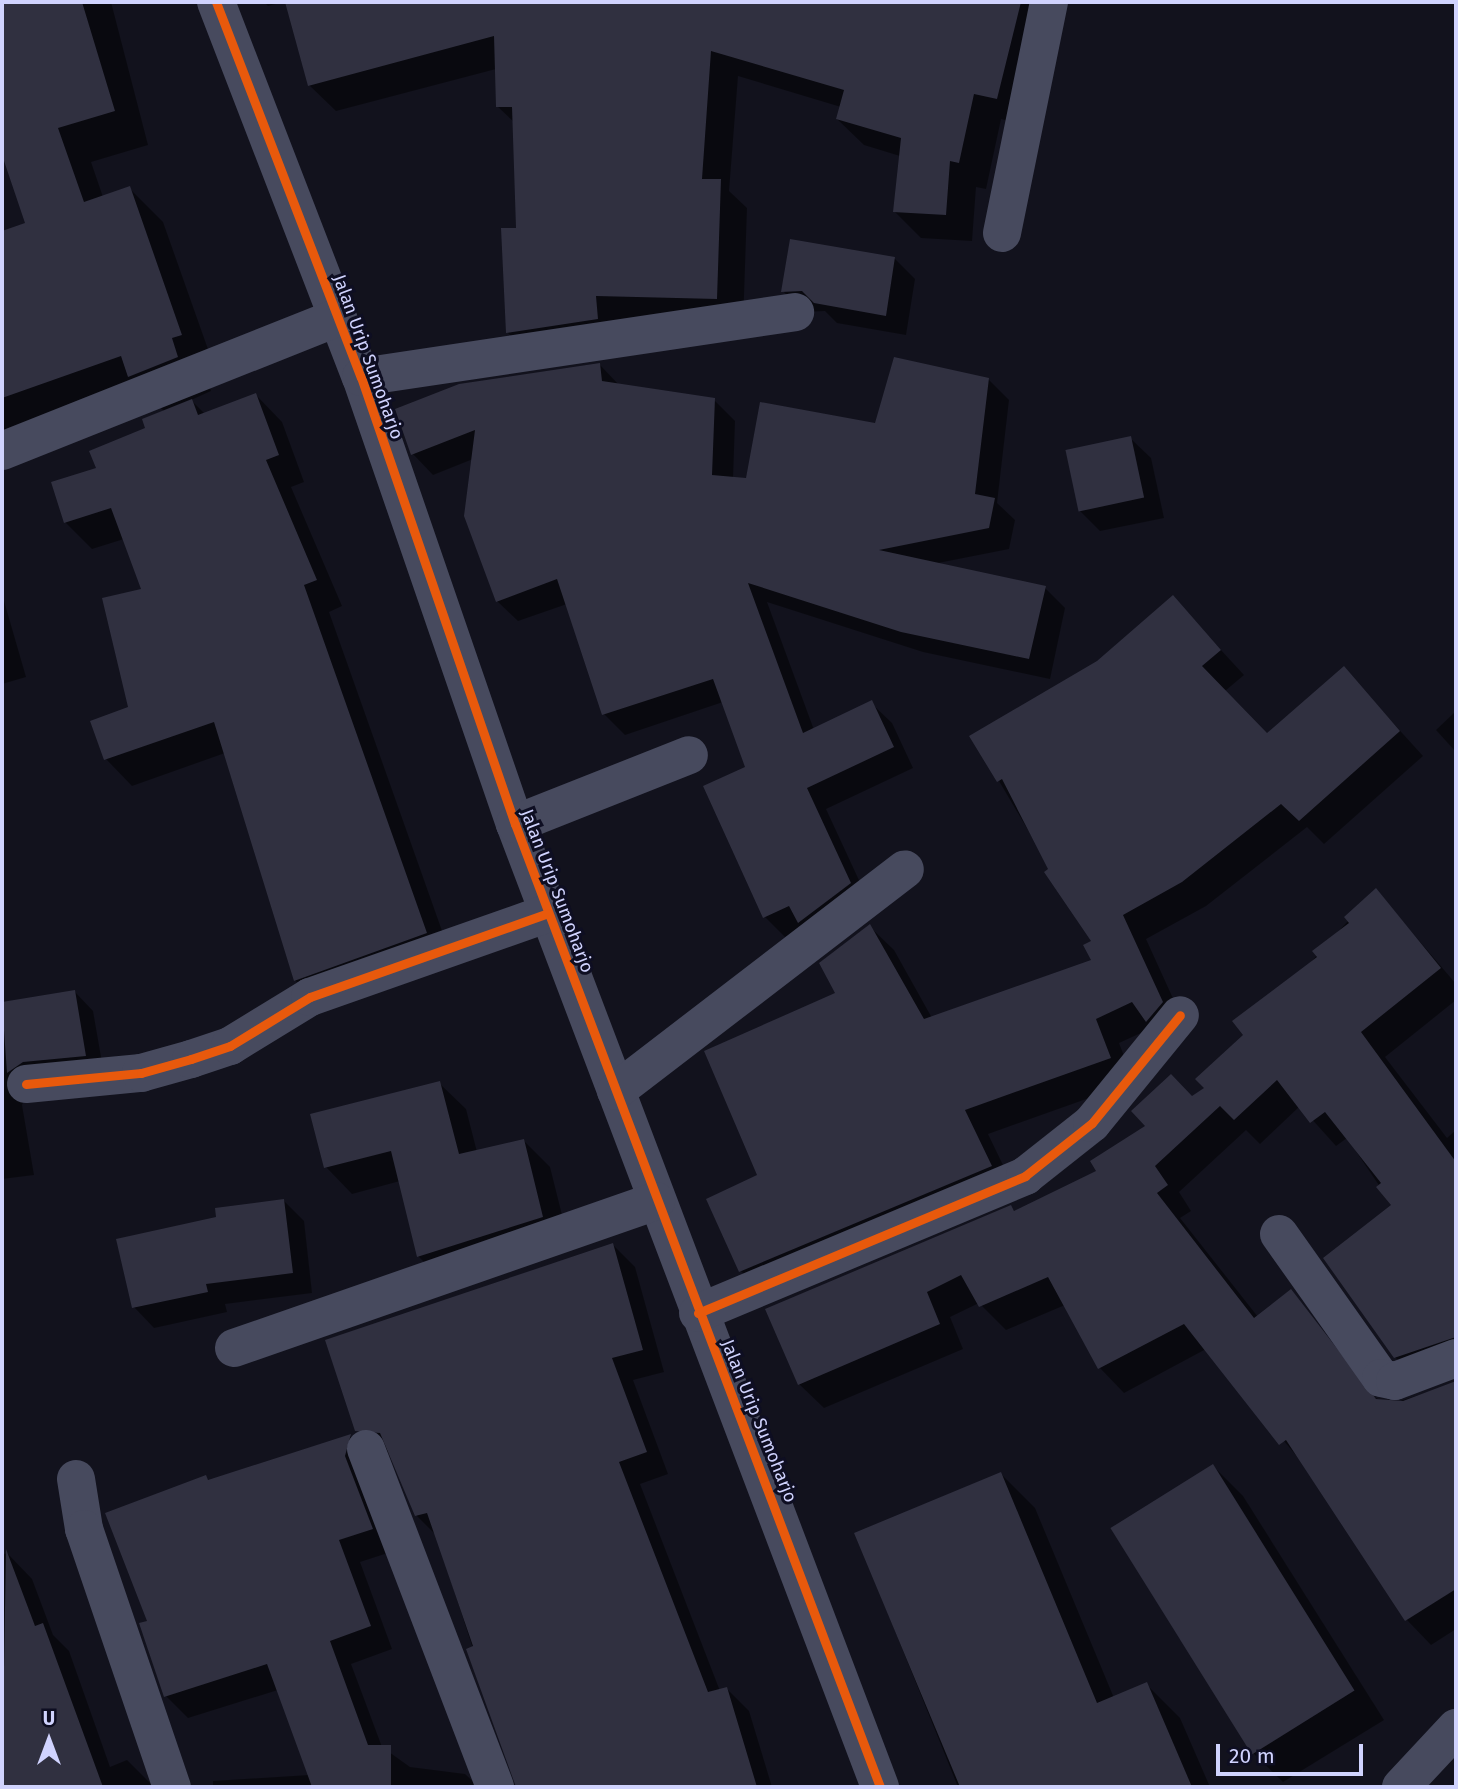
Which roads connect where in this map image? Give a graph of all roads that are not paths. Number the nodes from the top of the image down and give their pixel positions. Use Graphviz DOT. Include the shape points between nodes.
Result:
graph roads {
  1 [pos="216,2"];
  2 [pos="1049,2"];
  3 [pos="1002,233"];
  4 [pos="795,312"];
  5 [pos="337,318"];
  6 [pos="361,377"];
  7 [pos="2,450"];
  8 [pos="689,755"];
  9 [pos="514,824"];
  10 [pos="905,869"];
  11 [pos="548,913"];
  12 [pos="1180,1015"];
  13 [pos="26,1084"];
  14 [pos="616,1091"];
  15 [pos="656,1201"];
  16 [pos="1279,1234"];
  17 [pos="698,1313"];
  18 [pos="234,1348"];
  19 [pos="1456,1358"];
  20 [pos="366,1449"];
  21 [pos="76,1479"];
  22 [pos="1456,1728"];
  23 [pos="1408,1785"];
  24 [pos="172,1787"];
  25 [pos="495,1787"];
  26 [pos="879,1787"];
  1 -- 5 [label="street, Jalan Urip Sumoharjo"];
  2 -- 3 [label="street"];
  4 -- 6 [label="street"];
  5 -- 6 [label="street, Jalan Urip Sumoharjo"];
  5 -- 7 [label="street"];
  6 -- 9 [label="street, Jalan Urip Sumoharjo"];
  8 -- 9 [label="street"];
  9 -- 11 [label="street, Jalan Urip Sumoharjo"];
  10 -- 14 [label="street"];
  11 -- 13 [label="street" via="310,997 230,1046 191,1059 141,1073"];
  11 -- 14 [label="street, Jalan Urip Sumoharjo"];
  12 -- 17 [label="street" via="1092,1123 1025,1176"];
  14 -- 15 [label="street, Jalan Urip Sumoharjo"];
  15 -- 17 [label="street, Jalan Urip Sumoharjo"];
  15 -- 18 [label="street"];
  16 -- 19 [label="street" via="1381,1378 1395,1381"];
  17 -- 26 [label="street, Jalan Urip Sumoharjo"];
  20 -- 25 [label="street"];
  21 -- 24 [label="street" via="83,1529"];
  22 -- 23 [label="street"];
}
